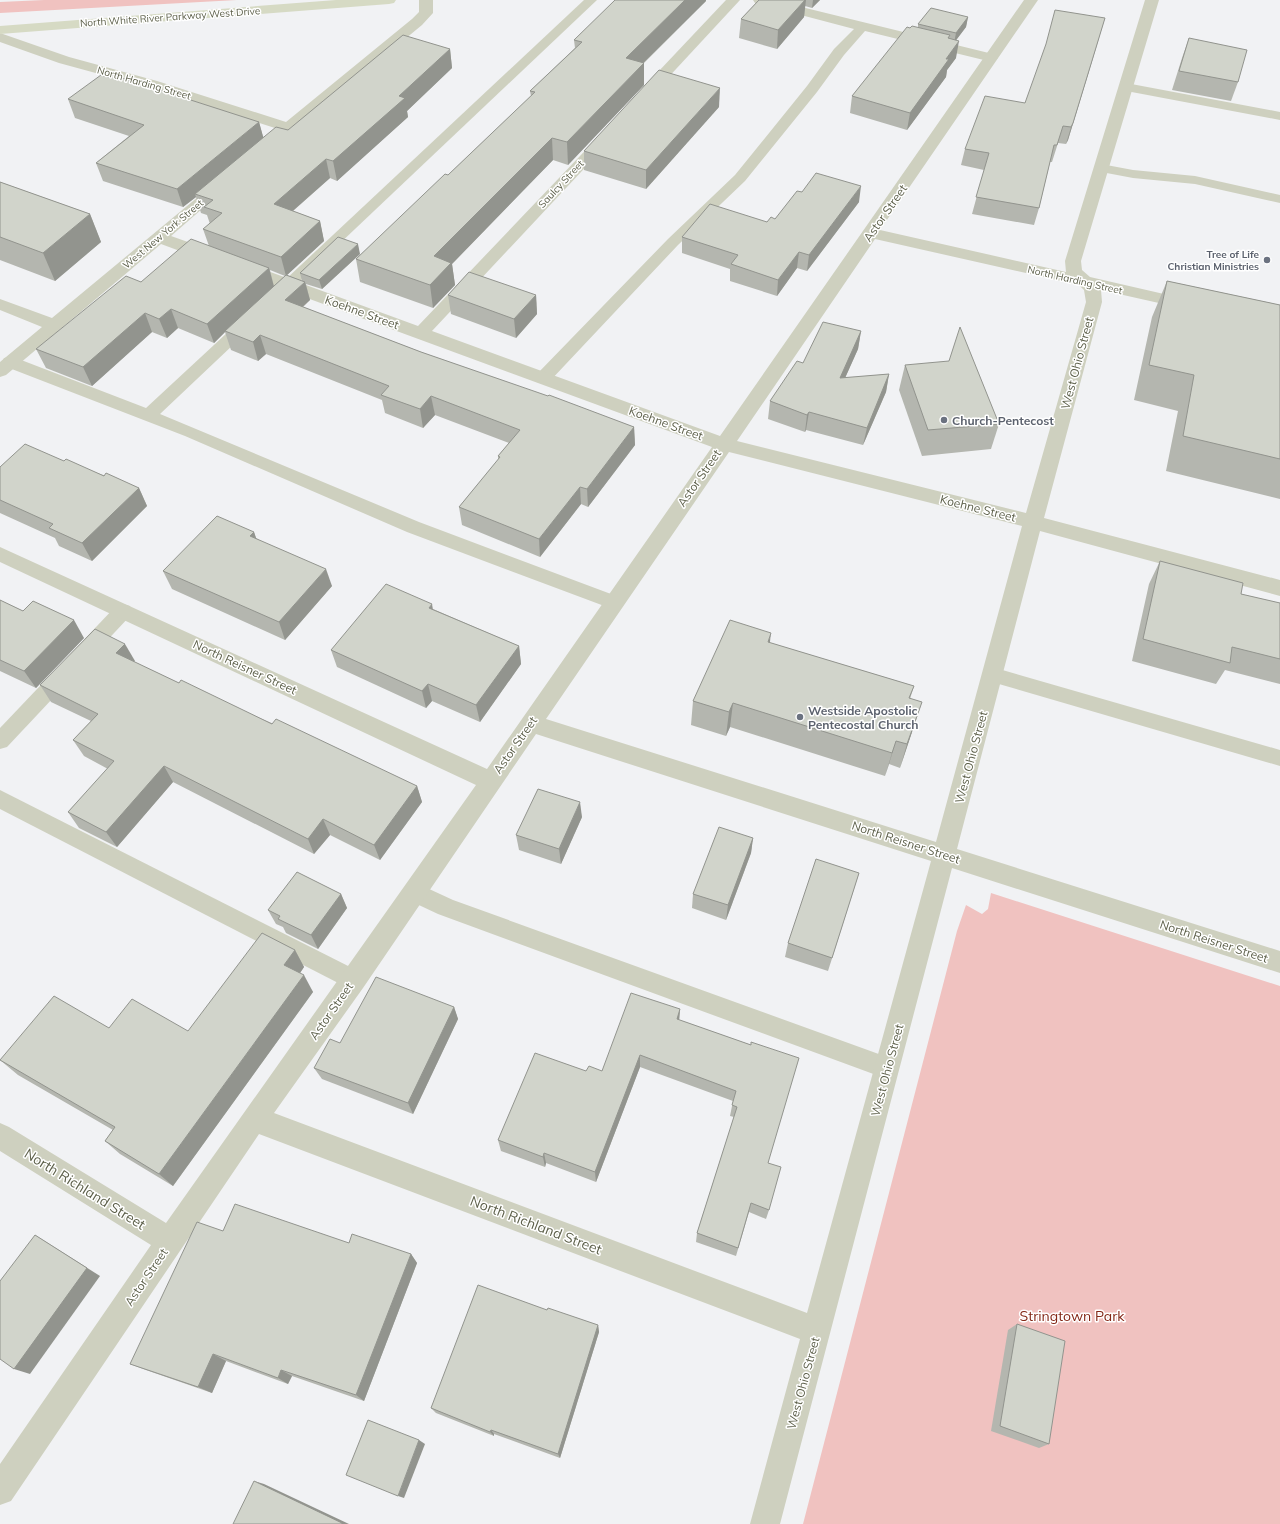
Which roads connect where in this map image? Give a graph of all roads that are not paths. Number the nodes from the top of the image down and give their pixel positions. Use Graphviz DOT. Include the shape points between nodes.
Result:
graph roads {
  1 [pos="389,0"];
  2 [pos="426,0"];
  3 [pos="591,0"];
  4 [pos="733,0"];
  5 [pos="759,0"];
  6 [pos="1031,0"];
  7 [pos="1152,0"];
  8 [pos="862,27"];
  9 [pos="0,30"];
  10 [pos="0,37"];
  11 [pos="992,58"];
  12 [pos="1126,87"];
  13 [pos="634,106"];
  14 [pos="1280,116"];
  15 [pos="289,128"];
  16 [pos="612,130"];
  17 [pos="253,157"];
  18 [pos="1101,168"];
  19 [pos="230,177"];
  20 [pos="1280,199"];
  21 [pos="871,233"];
  22 [pos="159,237"];
  23 [pos="1084,282"];
  24 [pos="288,285"];
  25 [pos="0,304"];
  26 [pos="1202,308"];
  27 [pos="54,325"];
  28 [pos="421,334"];
  29 [pos="5,366"];
  30 [pos="543,378"];
  31 [pos="148,416"];
  32 [pos="723,444"];
  33 [pos="1033,522"];
  34 [pos="0,554"];
  35 [pos="1280,588"];
  36 [pos="613,602"];
  37 [pos="123,611"];
  38 [pos="992,675"];
  39 [pos="531,723"];
  40 [pos="0,741"];
  41 [pos="1280,758"];
  42 [pos="490,781"];
  43 [pos="0,799"];
  44 [pos="945,855"];
  45 [pos="414,892"];
  46 [pos="1280,962"];
  47 [pos="354,980"];
  48 [pos="887,1068"];
  49 [pos="254,1119"];
  50 [pos="0,1136"];
  51 [pos="170,1242"];
  52 [pos="817,1331"];
  53 [pos="0,1490"];
  54 [pos="766,1524"];
  1 -- 9 [label="main road, North White River Parkway West Drive"];
  2 -- 15 [label="street" via="426,13 421,18"];
  3 -- 24 [label="lane"];
  4 -- 13 [label="street"];
  5 -- 8 [label="lane"];
  6 -- 11 [label="street, Astor Street"];
  7 -- 12 [label="street, West Ohio Street"];
  8 -- 11 [label="lane"];
  8 -- 30 [label="lane" via="839,52 740,178 673,242"];
  10 -- 15 [label="street, North Harding Street" via="64,60 152,84"];
  11 -- 21 [label="street, Astor Street"];
  12 -- 14 [label="lane"];
  12 -- 18 [label="street, West Ohio Street"];
  15 -- 17 [label="street"];
  16 -- 28 [label="street, Saulcy Street"];
  18 -- 20 [label="lane" via="1195,180"];
  18 -- 23 [label="street, West Ohio Street" via="1073,261 1074,272"];
  19 -- 22 [label="street, West New York Street"];
  21 -- 23 [label="street, North Harding Street"];
  21 -- 32 [label="street, Astor Street"];
  22 -- 24 [label="street, Koehne Street"];
  22 -- 27 [label="street, West New York Street"];
  23 -- 26 [label="street, North Harding Street"];
  23 -- 33 [label="street, West Ohio Street" via="1092,288 1094,302"];
  24 -- 28 [label="street, Koehne Street"];
  24 -- 31 [label="lane"];
  25 -- 27 [label="street"];
  27 -- 29 [label="street, West New York Street"];
  28 -- 30 [label="street, Koehne Street"];
  29 -- 31 [label="lane"];
  30 -- 32 [label="street, Koehne Street"];
  31 -- 36 [label="lane" via="413,527"];
  32 -- 33 [label="street, Koehne Street"];
  32 -- 36 [label="street, Astor Street"];
  33 -- 35 [label="street, Koehne Street"];
  33 -- 38 [label="street, West Ohio Street"];
  34 -- 37 [label="street, North Reisner Street"];
  36 -- 39 [label="street, Astor Street"];
  37 -- 40 [label="lane"];
  37 -- 42 [label="street, North Reisner Street"];
  38 -- 41 [label="lane"];
  38 -- 44 [label="street, West Ohio Street"];
  39 -- 42 [label="street, Astor Street"];
  39 -- 44 [label="street, North Reisner Street"];
  42 -- 45 [label="street, Astor Street"];
  43 -- 47 [label="lane"];
  44 -- 46 [label="street, North Reisner Street"];
  44 -- 48 [label="street, West Ohio Street"];
  45 -- 47 [label="street, Astor Street"];
  45 -- 48 [label="lane" via="446,907"];
  47 -- 49 [label="street, Astor Street"];
  48 -- 52 [label="street, West Ohio Street"];
  49 -- 51 [label="street, Astor Street"];
  49 -- 52 [label="street, North Richland Street"];
  50 -- 51 [label="street, North Richland Street"];
  51 -- 53 [label="street, Astor Street"];
  52 -- 54 [label="street, West Ohio Street"];
}
